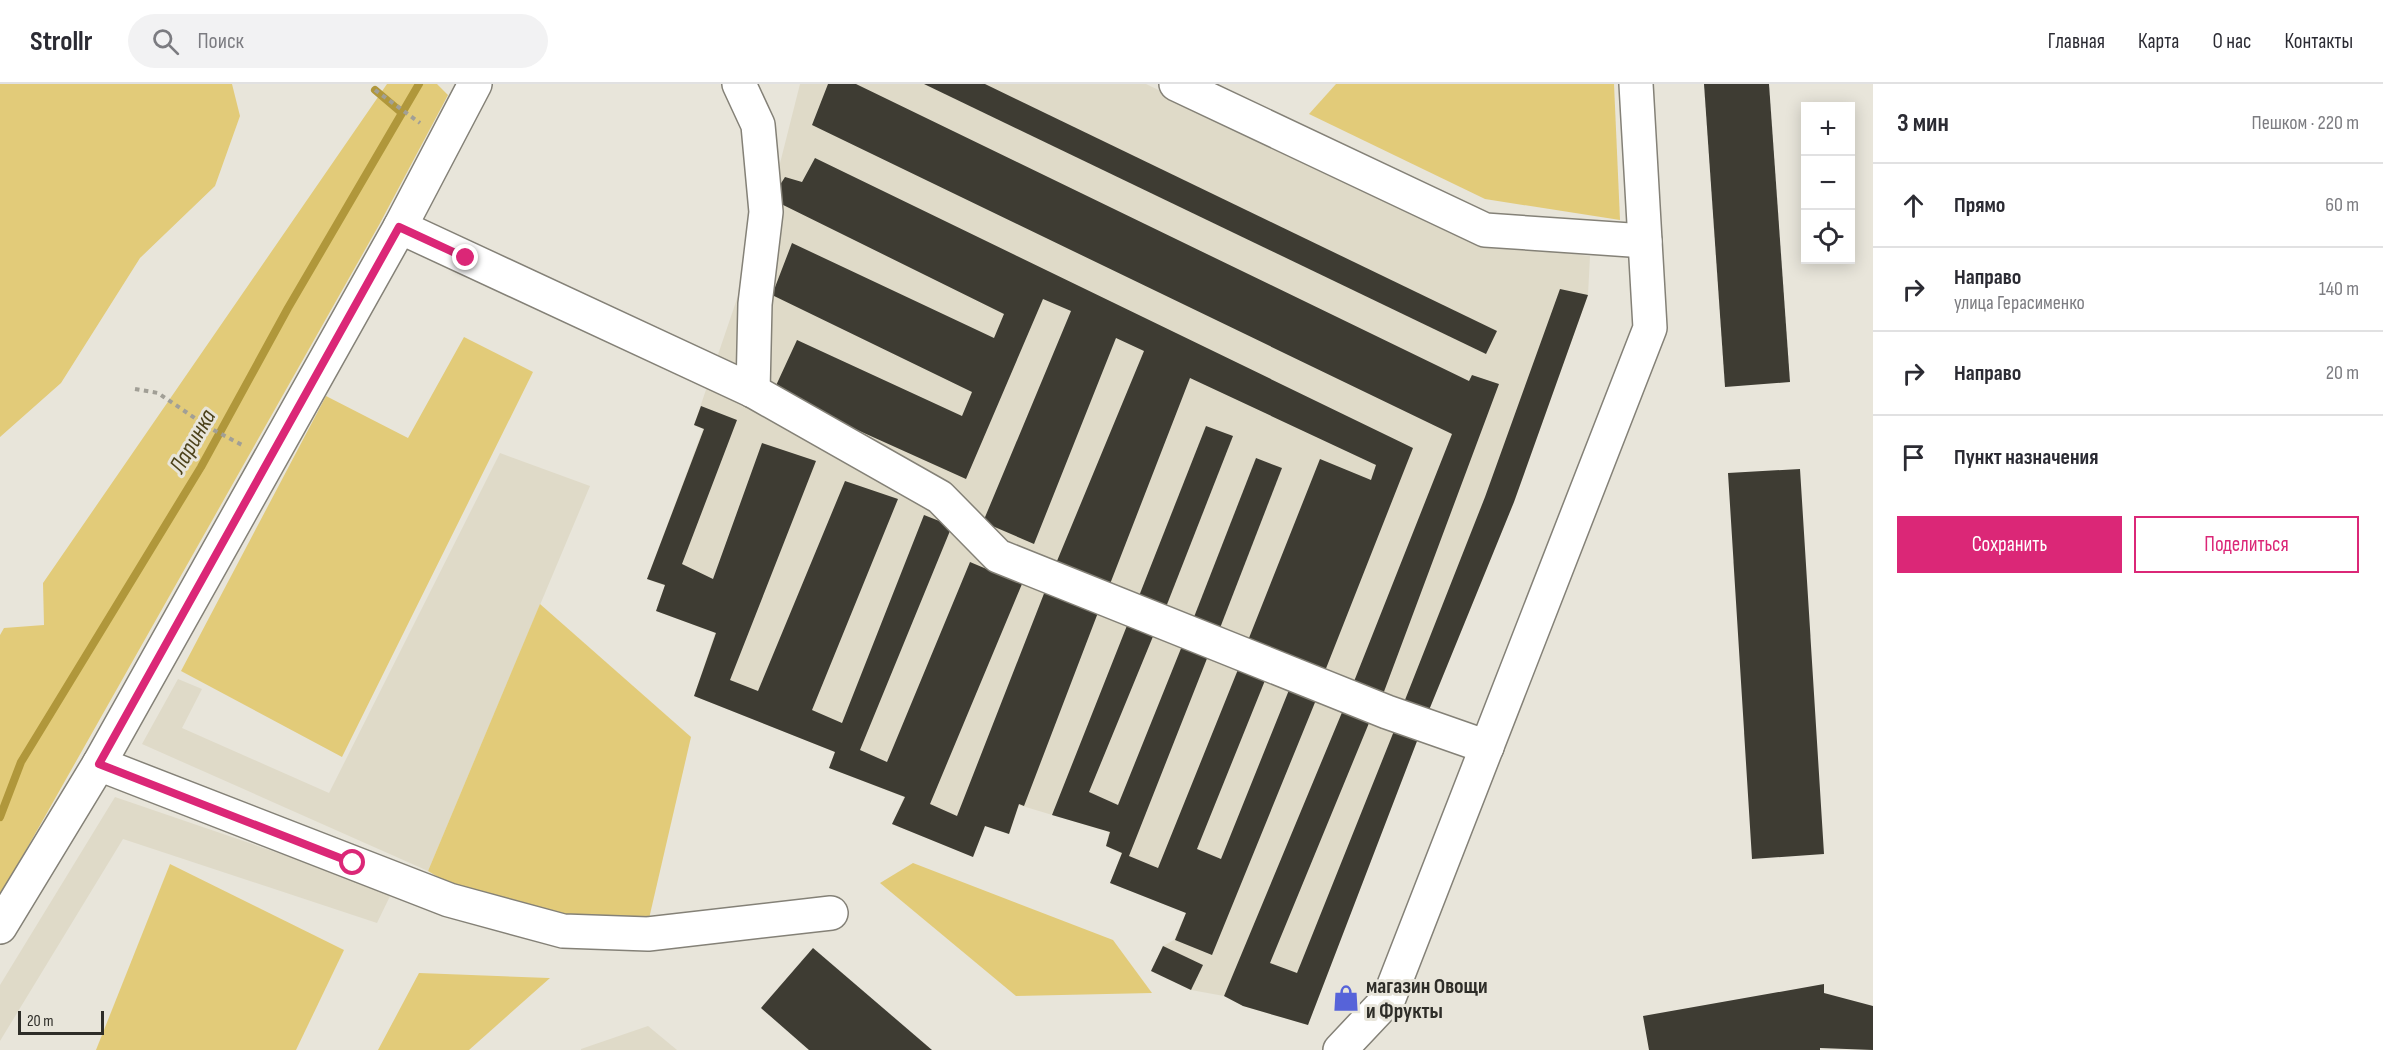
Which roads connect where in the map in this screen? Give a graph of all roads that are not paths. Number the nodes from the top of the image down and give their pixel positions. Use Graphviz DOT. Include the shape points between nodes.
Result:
graph roads {
  1 [pos="475,84"];
  2 [pos="739,84"];
  3 [pos="1176,84"];
  4 [pos="1636,84"];
  5 [pos="399,227"];
  6 [pos="1645,241"];
  7 [pos="753,391"];
  8 [pos="1487,747"];
  9 [pos="99,764"];
  10 [pos="831,913"];
  11 [pos="0,927"];
  12 [pos="1340,1050"];
  1 -- 5 [label="street"];
  2 -- 7 [label="street" via="758,125 766,212 755,304"];
  3 -- 6 [label="street" via="1485,230"];
  4 -- 6 [label="street"];
  5 -- 7 [label="street"];
  5 -- 9 [label="street"];
  6 -- 8 [label="street" via="1650,328"];
  7 -- 8 [label="street" via="939,497 998,556 1387,712"];
  8 -- 12 [label="street" via="1389,998"];
  9 -- 10 [label="street" via="449,900 563,931 648,934"];
  9 -- 11 [label="street"];
}
